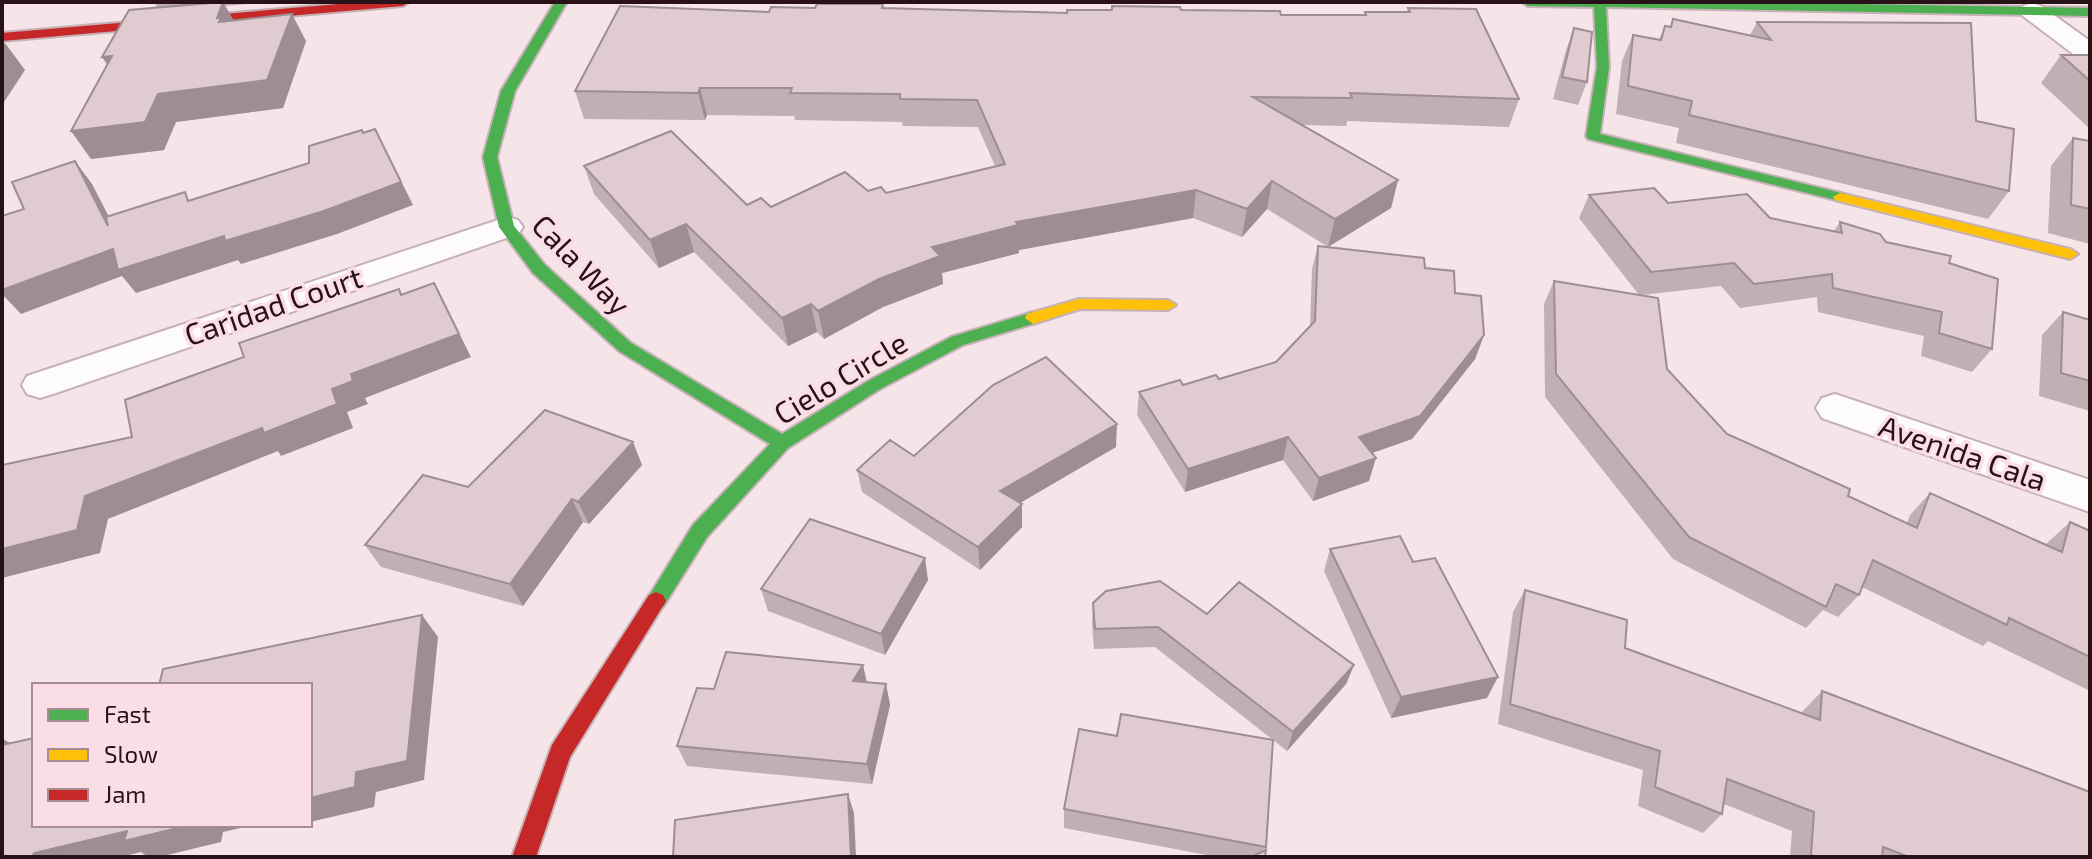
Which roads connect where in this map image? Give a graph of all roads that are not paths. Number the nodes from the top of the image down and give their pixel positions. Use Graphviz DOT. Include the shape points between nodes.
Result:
graph roads {
  1 [pos="403,2"];
  2 [pos="561,2"];
  3 [pos="1528,2"];
  4 [pos="1600,3"];
  5 [pos="2032,11"];
  6 [pos="2090,12"];
  7 [pos="2,37"];
  8 [pos="2090,54"];
  9 [pos="507,227"];
  10 [pos="2070,254"];
  11 [pos="1168,305"];
  12 [pos="40,385"];
  13 [pos="1835,408"];
  14 [pos="782,443"];
  15 [pos="2090,496"];
  16 [pos="524,857"];
  1 -- 7 [label="street"];
  2 -- 9 [label="street, Cala Way" via="508,91 490,157"];
  3 -- 4 [label="street"];
  4 -- 5 [label="street"];
  4 -- 10 [label="street" via="1603,67 1593,136"];
  5 -- 6 [label="street"];
  5 -- 8 [label="street"];
  9 -- 12 [label="street, Caridad Court"];
  9 -- 14 [label="street, Cala Way" via="539,269 625,347"];
  11 -- 14 [label="street, Cielo Circle" via="1079,304 957,341"];
  13 -- 15 [label="street, Avenida Cala"];
  14 -- 16 [label="street, Cielo Circle" via="700,531 560,752"];
}
